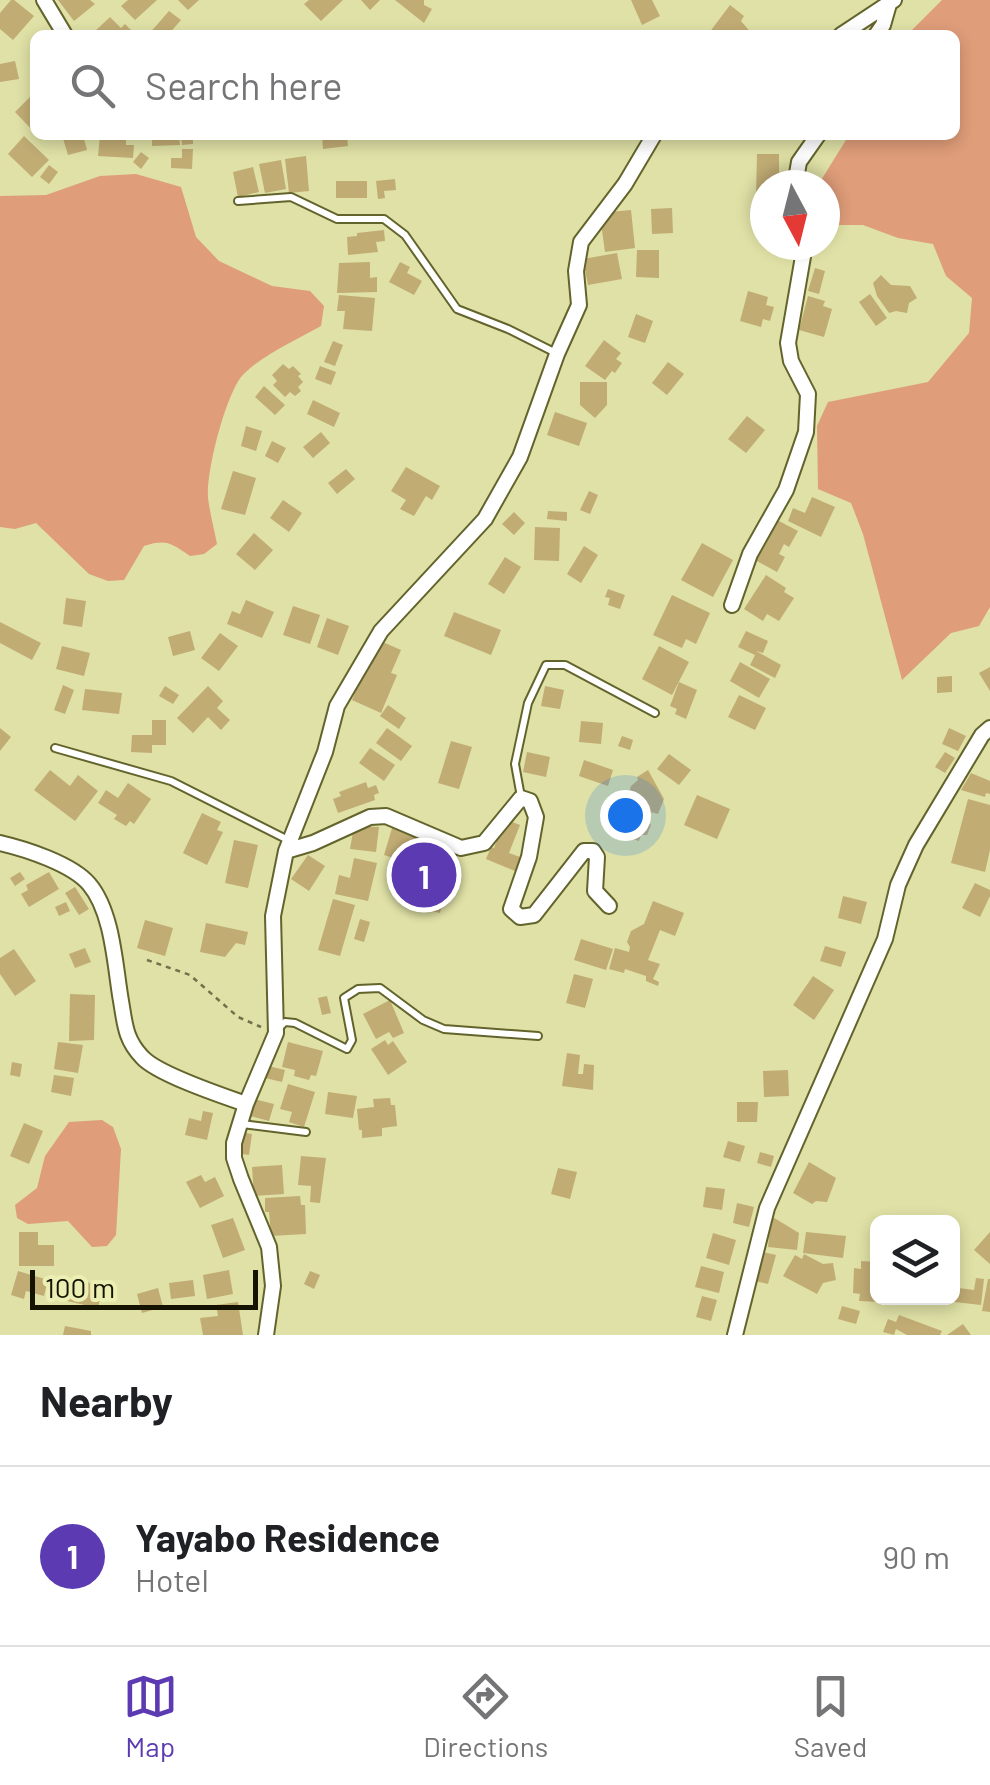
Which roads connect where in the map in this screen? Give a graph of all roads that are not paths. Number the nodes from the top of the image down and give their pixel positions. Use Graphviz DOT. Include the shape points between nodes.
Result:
graph roads {
  1 [pos="44,0"];
  2 [pos="892,2"];
  3 [pos="62,30"];
  4 [pos="849,30"];
  5 [pos="880,30"];
  6 [pos="651,140"];
  7 [pos="814,140"];
  8 [pos="798,170"];
  9 [pos="238,200"];
  10 [pos="802,260"];
  11 [pos="557,354"];
  12 [pos="732,604"];
  13 [pos="655,713"];
  14 [pos="990,728"];
  15 [pos="55,748"];
  16 [pos="521,798"];
  17 [pos="0,843"];
  18 [pos="288,846"];
  19 [pos="609,906"];
  20 [pos="276,1033"];
  21 [pos="538,1036"];
  22 [pos="246,1104"];
  23 [pos="240,1124"];
  24 [pos="306,1132"];
  25 [pos="266,1335"];
  26 [pos="735,1335"];
  1 -- 3 [label="street"];
  2 -- 4 [label="street"];
  2 -- 5 [label="street"];
  6 -- 11 [label="street" via="581,242 579,305"];
  7 -- 8 [label="street"];
  9 -- 11 [label="lane" via="292,196 337,219 384,219 406,235 456,308"];
  10 -- 12 [label="street" via="788,343 808,394 806,432"];
  11 -- 18 [label="street" via="520,457 486,519 382,632 337,706"];
  13 -- 16 [label="lane" via="564,665 546,665 528,703 515,764"];
  14 -- 26 [label="street" via="898,885 885,939 767,1208"];
  15 -- 18 [label="lane" via="171,781"];
  16 -- 18 [label="street" via="484,843 461,848 386,816"];
  16 -- 19 [label="street" via="530,801 536,817 511,909 520,918 534,915 584,851 597,857 595,891"];
  17 -- 22 [label="street" via="89,884 106,914 127,1038 145,1061"];
  18 -- 20 [label="street" via="273,916"];
  20 -- 21 [label="lane" via="285,1022 295,1023 347,1048 352,1040 344,998 380,988 444,1029"];
  20 -- 22 [label="street"];
  22 -- 23 [label="street"];
  23 -- 24 [label="lane"];
  23 -- 25 [label="street" via="234,1158 269,1247 273,1286"];
}
